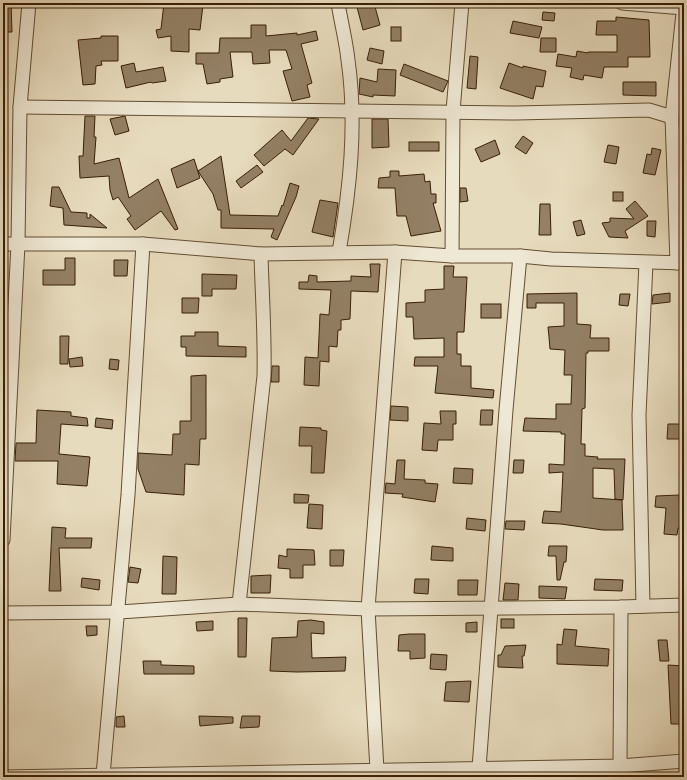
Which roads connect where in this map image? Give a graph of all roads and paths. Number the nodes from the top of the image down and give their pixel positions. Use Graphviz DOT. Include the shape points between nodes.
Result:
graph roads {
  1 [pos="29,3"];
  2 [pos="338,3"];
  3 [pos="462,3"];
  4 [pos="622,3"];
  5 [pos="684,4"];
  6 [pos="684,8"];
  7 [pos="20,107"];
  8 [pos="352,111"];
  9 [pos="453,111"];
  10 [pos="672,117"];
  11 [pos="3,244"];
  12 [pos="18,244"];
  13 [pos="143,244"];
  14 [pos="339,252"];
  15 [pos="396,252"];
  16 [pos="261,254"];
  17 [pos="452,256"];
  18 [pos="520,256"];
  19 [pos="646,263"];
  20 [pos="681,263"];
  21 [pos="3,540"];
  22 [pos="239,604"];
  23 [pos="684,605"];
  24 [pos="643,606"];
  25 [pos="621,607"];
  26 [pos="368,609"];
  27 [pos="491,609"];
  28 [pos="119,612"];
  29 [pos="3,613"];
  30 [pos="684,761"];
  31 [pos="479,768"];
  32 [pos="377,770"];
  33 [pos="619,771"];
  34 [pos="270,774"];
  35 [pos="103,775"];
  36 [pos="3,777"];
  1 -- 7 [label="street"];
  2 -- 8 [label="street" via="348,60"];
  3 -- 9 [label="street"];
  4 -- 6 [label="street"];
  5 -- 6 [label="street"];
  6 -- 10 [label="street"];
  7 -- 8 [label="street"];
  7 -- 12 [label="street"];
  8 -- 9 [label="street"];
  8 -- 14 [label="street" via="348,199"];
  9 -- 10 [label="street" via="516,113 649,110"];
  9 -- 17 [label="street"];
  10 -- 20 [label="street"];
  11 -- 12 [label="street"];
  12 -- 13 [label="street"];
  12 -- 21 [label="street"];
  13 -- 16 [label="street"];
  13 -- 28 [label="street"];
  14 -- 15 [label="street"];
  14 -- 16 [label="street"];
  15 -- 17 [label="street"];
  15 -- 26 [label="street"];
  16 -- 22 [label="street" via="264,376"];
  17 -- 18 [label="street"];
  18 -- 19 [label="street"];
  18 -- 27 [label="street"];
  19 -- 20 [label="street"];
  19 -- 24 [label="street" via="639,415"];
  22 -- 26 [label="street"];
  22 -- 28 [label="street"];
  23 -- 24 [label="street"];
  24 -- 25 [label="street"];
  25 -- 27 [label="street"];
  25 -- 33 [label="street"];
  26 -- 27 [label="street"];
  26 -- 32 [label="street"];
  27 -- 31 [label="street"];
  28 -- 29 [label="street"];
  28 -- 35 [label="street"];
  30 -- 33 [label="street"];
  31 -- 32 [label="street"];
  31 -- 33 [label="street"];
  32 -- 34 [label="street"];
  34 -- 35 [label="street"];
  35 -- 36 [label="street"];
}
